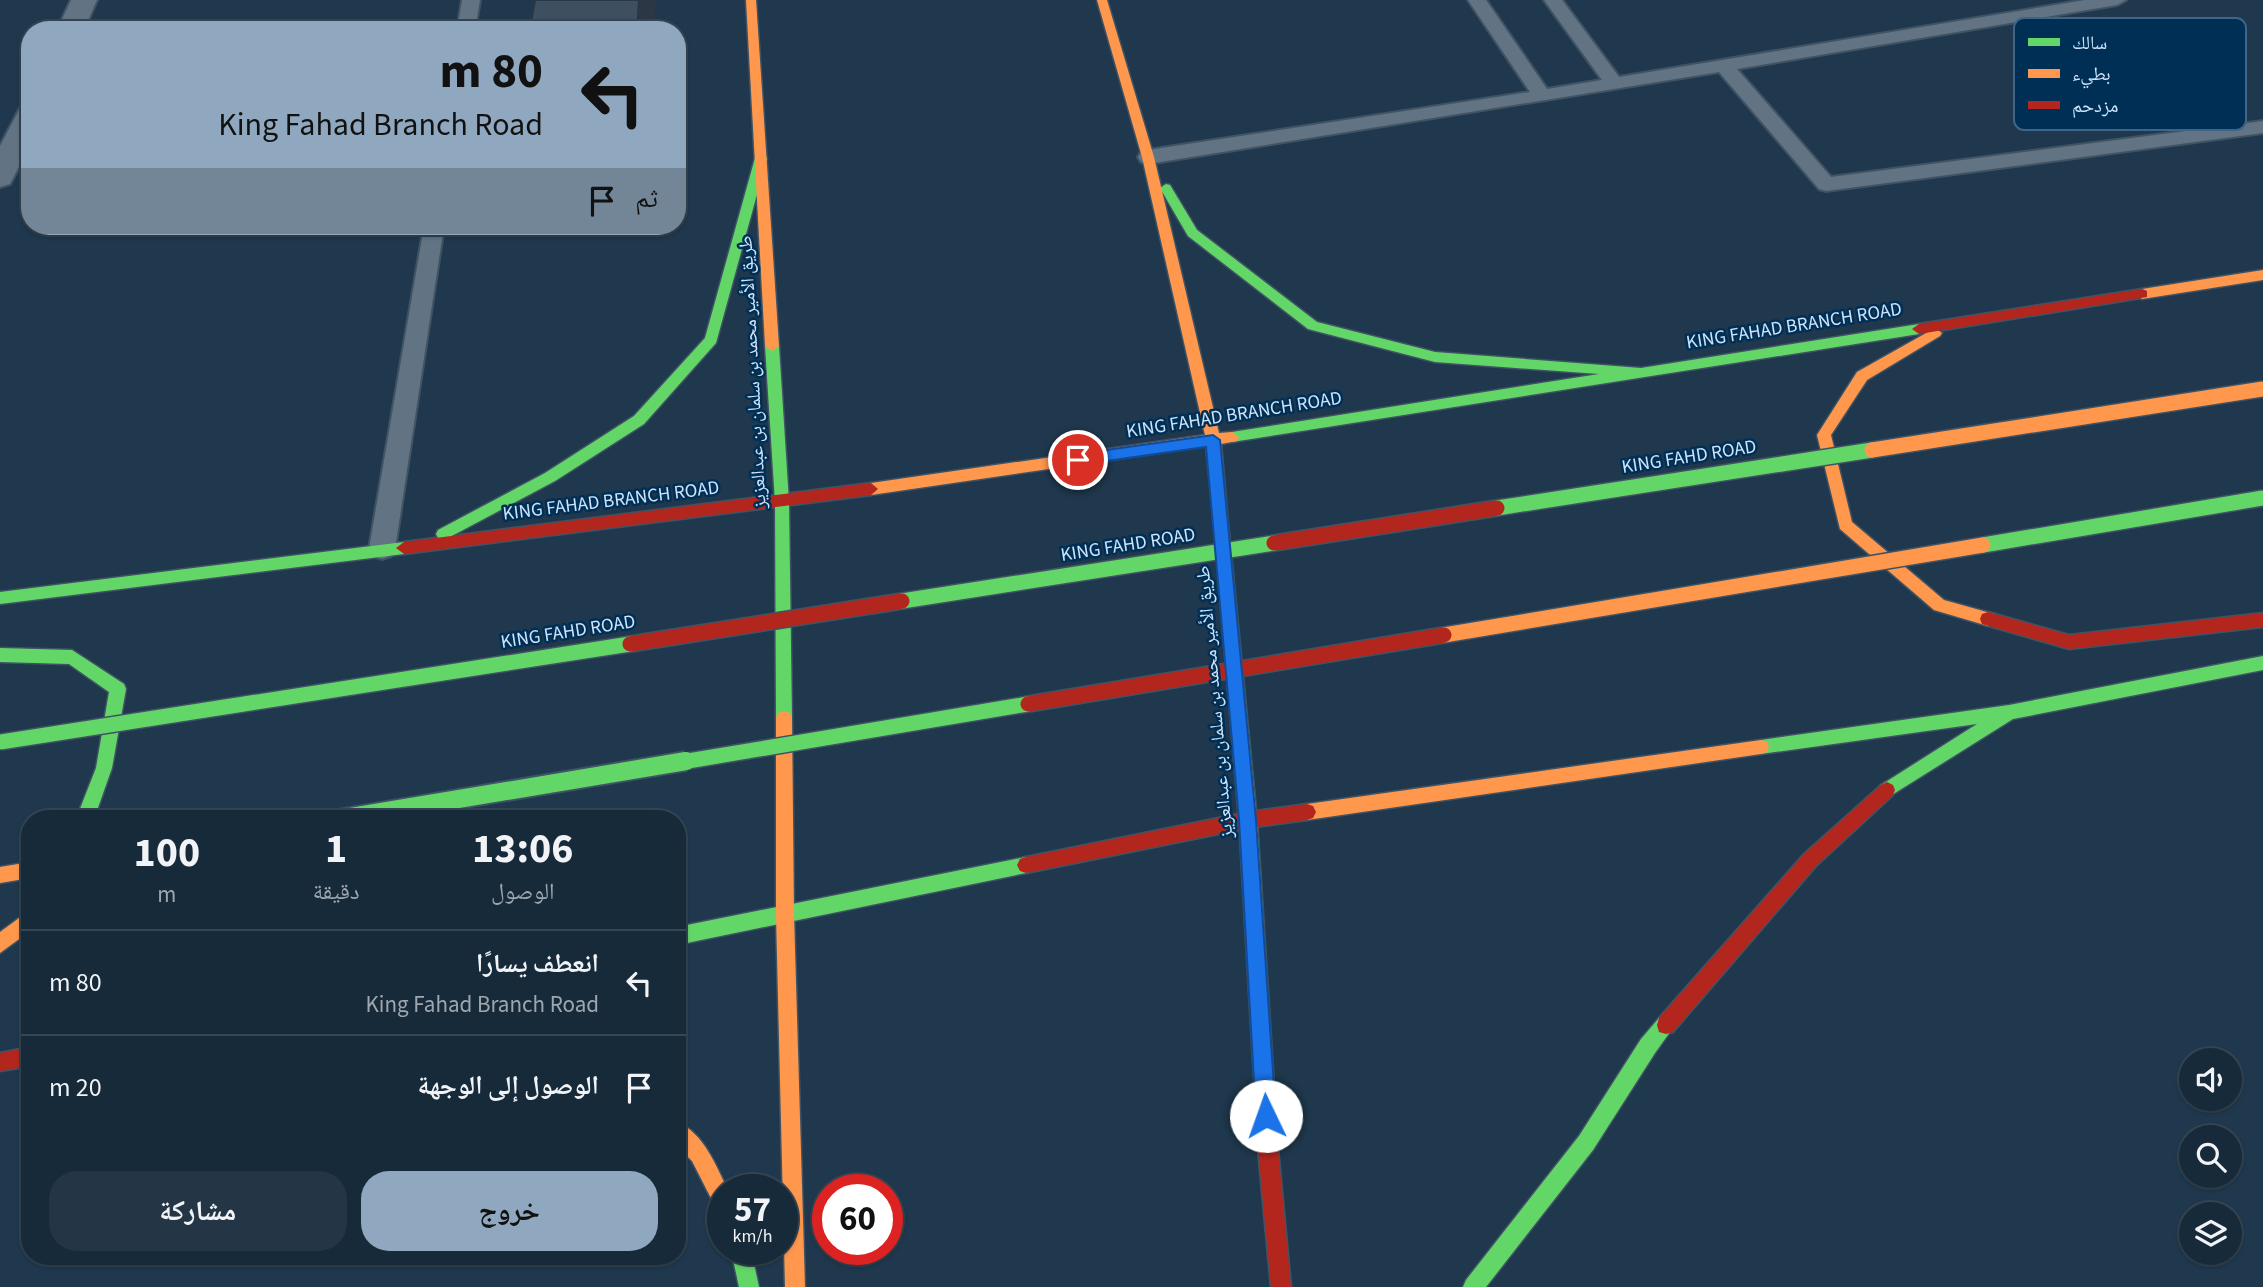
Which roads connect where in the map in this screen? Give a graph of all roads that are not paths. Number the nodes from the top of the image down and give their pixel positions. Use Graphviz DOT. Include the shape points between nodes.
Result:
graph roads {
  1 [pos="84,0"];
  2 [pos="471,0"];
  3 [pos="751,0"];
  4 [pos="1102,0"];
  5 [pos="1477,0"];
  6 [pos="1553,0"];
  7 [pos="2117,0"];
  8 [pos="74,21"];
  9 [pos="468,21"];
  10 [pos="1724,66"];
  11 [pos="1614,83"];
  12 [pos="1542,96"];
  13 [pos="2240,130"];
  14 [pos="21,133"];
  15 [pos="1148,156"];
  16 [pos="761,158"];
  17 [pos="0,177"];
  18 [pos="433,235"];
  19 [pos="2263,275"];
  20 [pos="1952,323"];
  21 [pos="1638,373"];
  22 [pos="2263,389"];
  23 [pos="1213,440"];
  24 [pos="2263,498"];
  25 [pos="782,502"];
  26 [pos="421,545"];
  27 [pos="382,549"];
  28 [pos="0,598"];
  29 [pos="2263,620"];
  30 [pos="0,655"];
  31 [pos="2263,663"];
  32 [pos="2009,712"];
  33 [pos="0,742"];
  34 [pos="88,810"];
  35 [pos="393,810"];
  36 [pos="1248,820"];
  37 [pos="21,872"];
  38 [pos="0,875"];
  39 [pos="785,915"];
  40 [pos="21,926"];
  41 [pos="686,934"];
  42 [pos="0,944"];
  43 [pos="21,1058"];
  44 [pos="0,1062"];
  45 [pos="686,1141"];
  46 [pos="709,1174"];
  47 [pos="744,1265"];
  48 [pos="749,1287"];
  49 [pos="795,1287"];
  50 [pos="1281,1287"];
  51 [pos="1474,1287"];
  1 -- 8 [label="street"];
  2 -- 9 [label="lane"];
  3 -- 16 [label="main road, طريق الأمير محمد بن سلمان بن عبدالعزيز"];
  4 -- 15 [label="main road, طريق الأمير محمد بن سلمان بن عبدالعزيز"];
  5 -- 12 [label="lane"];
  6 -- 11 [label="lane"];
  7 -- 10 [label="lane"];
  10 -- 11 [label="lane"];
  10 -- 13 [label="lane" via="1826,184"];
  11 -- 12 [label="lane"];
  12 -- 15 [label="lane"];
  14 -- 17 [label="street"];
  15 -- 21 [label="main road" via="1192,233 1313,326 1435,357"];
  15 -- 23 [label="main road, طريق الأمير محمد بن سلمان بن عبدالعزيز"];
  16 -- 25 [label="main road, طريق الأمير محمد بن سلمان بن عبدالعزيز"];
  16 -- 26 [label="main road" via="711,340 639,419 550,477"];
  18 -- 27 [label="lane"];
  19 -- 20 [label="main road, KING FAHAD BRANCH ROAD"];
  20 -- 21 [label="main road, KING FAHAD BRANCH ROAD"];
  20 -- 29 [label="main road" via="1862,376 1824,435 1845,525 1939,605 2069,642"];
  21 -- 23 [label="main road, KING FAHAD BRANCH ROAD"];
  22 -- 33 [label="main road, KING FAHD ROAD, bridge"];
  23 -- 25 [label="main road, KING FAHAD BRANCH ROAD"];
  23 -- 36 [label="main road, طريق الأمير محمد بن سلمان بن عبدالعزيز"];
  24 -- 35 [label="main road, bridge"];
  25 -- 26 [label="main road, KING FAHAD BRANCH ROAD"];
  25 -- 39 [label="main road, طريق الأمير محمد بن سلمان بن عبدالعزيز"];
  26 -- 27 [label="main road, KING FAHAD BRANCH ROAD"];
  27 -- 28 [label="main road, KING FAHAD BRANCH ROAD"];
  30 -- 34 [label="main road" via="72,657 118,689 104,768"];
  31 -- 32 [label="main road"];
  32 -- 36 [label="main road"];
  32 -- 51 [label="main road" via="1895,783 1811,860 1648,1046 1586,1143"];
  36 -- 39 [label="main road"];
  36 -- 50 [label="main road, طريق الأمير محمد بن سلمان بن عبدالعزيز" via="1271,1197"];
  37 -- 38 [label="main road"];
  39 -- 41 [label="main road"];
  39 -- 49 [label="main road, طريق الأمير محمد بن سلمان بن عبدالعزيز"];
  40 -- 42 [label="main road"];
  43 -- 44 [label="main road"];
  45 -- 46 [label="main road"];
  47 -- 48 [label="main road"];
}
